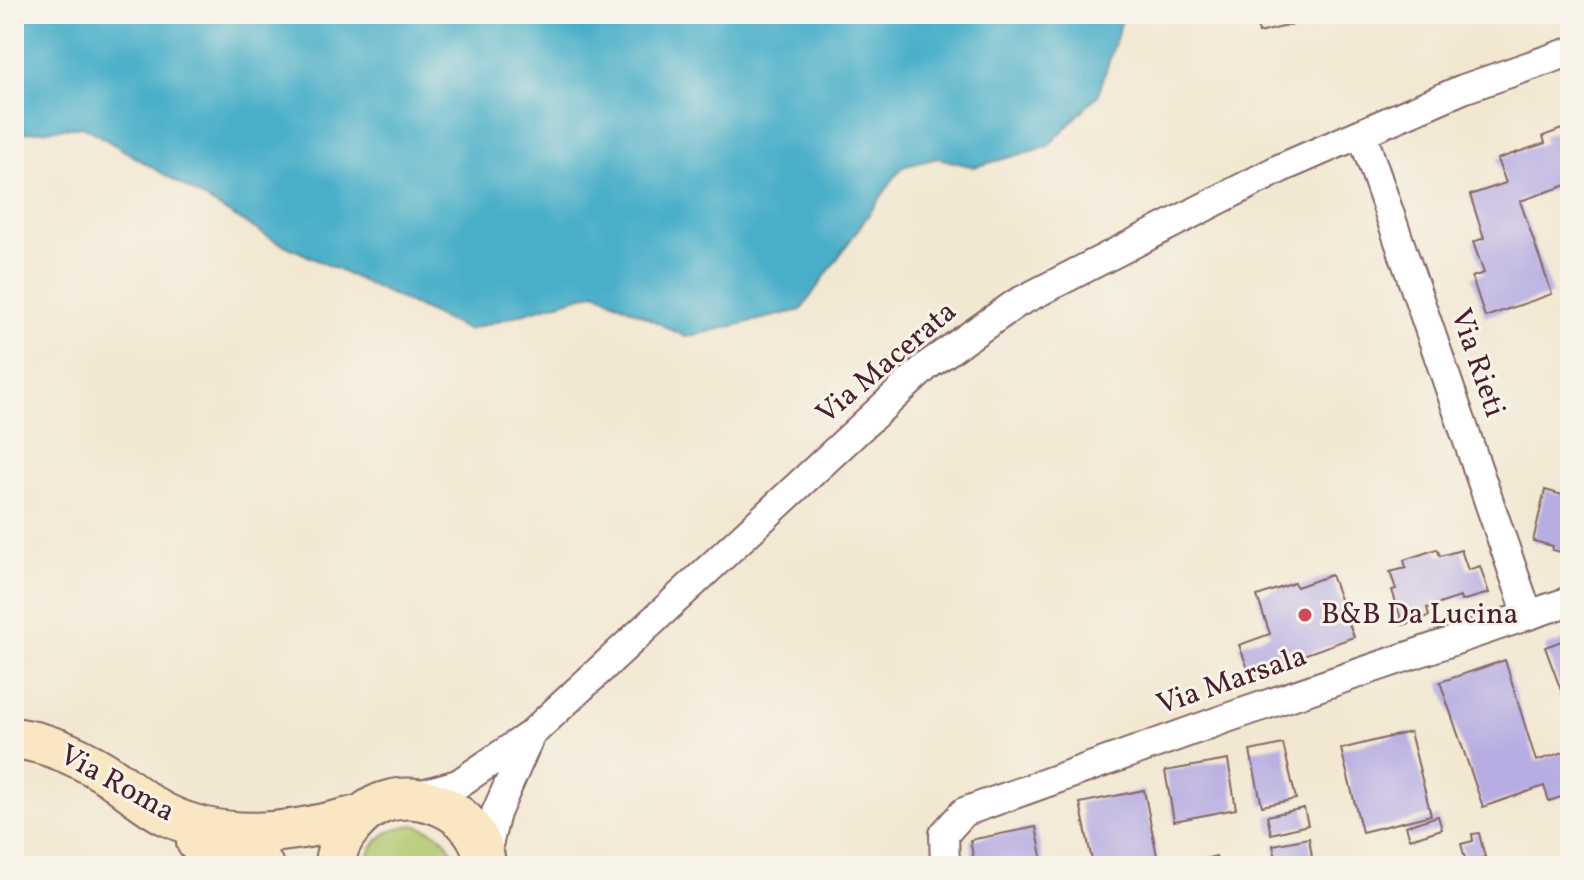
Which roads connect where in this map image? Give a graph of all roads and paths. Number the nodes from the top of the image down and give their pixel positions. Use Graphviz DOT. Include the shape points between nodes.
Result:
graph roads {
  1 [pos="1570,52"];
  2 [pos="1362,134"];
  3 [pos="1570,601"];
  4 [pos="1528,615"];
  5 [pos="530,735"];
  6 [pos="14,738"];
  7 [pos="409,798"];
  8 [pos="163,814"];
  9 [pos="361,815"];
  10 [pos="485,862"];
  11 [pos="263,866"];
  12 [pos="335,866"];
  13 [pos="945,866"];
  1 -- 2 [label="street, Via Macerata" via="1463,89"];
  2 -- 4 [label="street, Via Rieti"];
  2 -- 5 [label="street, Via Macerata" via="1281,168 1017,303 928,365"];
  3 -- 4 [label="street, Via Marsala"];
  4 -- 13 [label="street, Via Marsala" via="964,812 944,834"];
  5 -- 7 [label="street, Via Macerata" via="458,784"];
  5 -- 10 [label="street" via="496,813"];
  6 -- 8 [label="main road, Via Roma" via="38,742 102,771"];
  7 -- 9 [label="main road, Via Roma" via="384,802"];
  7 -- 10 [label="main road" via="435,802 458,814 475,833"];
  8 -- 9 [label="main road, Via Roma" via="211,829 250,833 309,829"];
  8 -- 11 [label="main road" via="203,846"];
  9 -- 12 [label="main road" via="344,835"];
}
